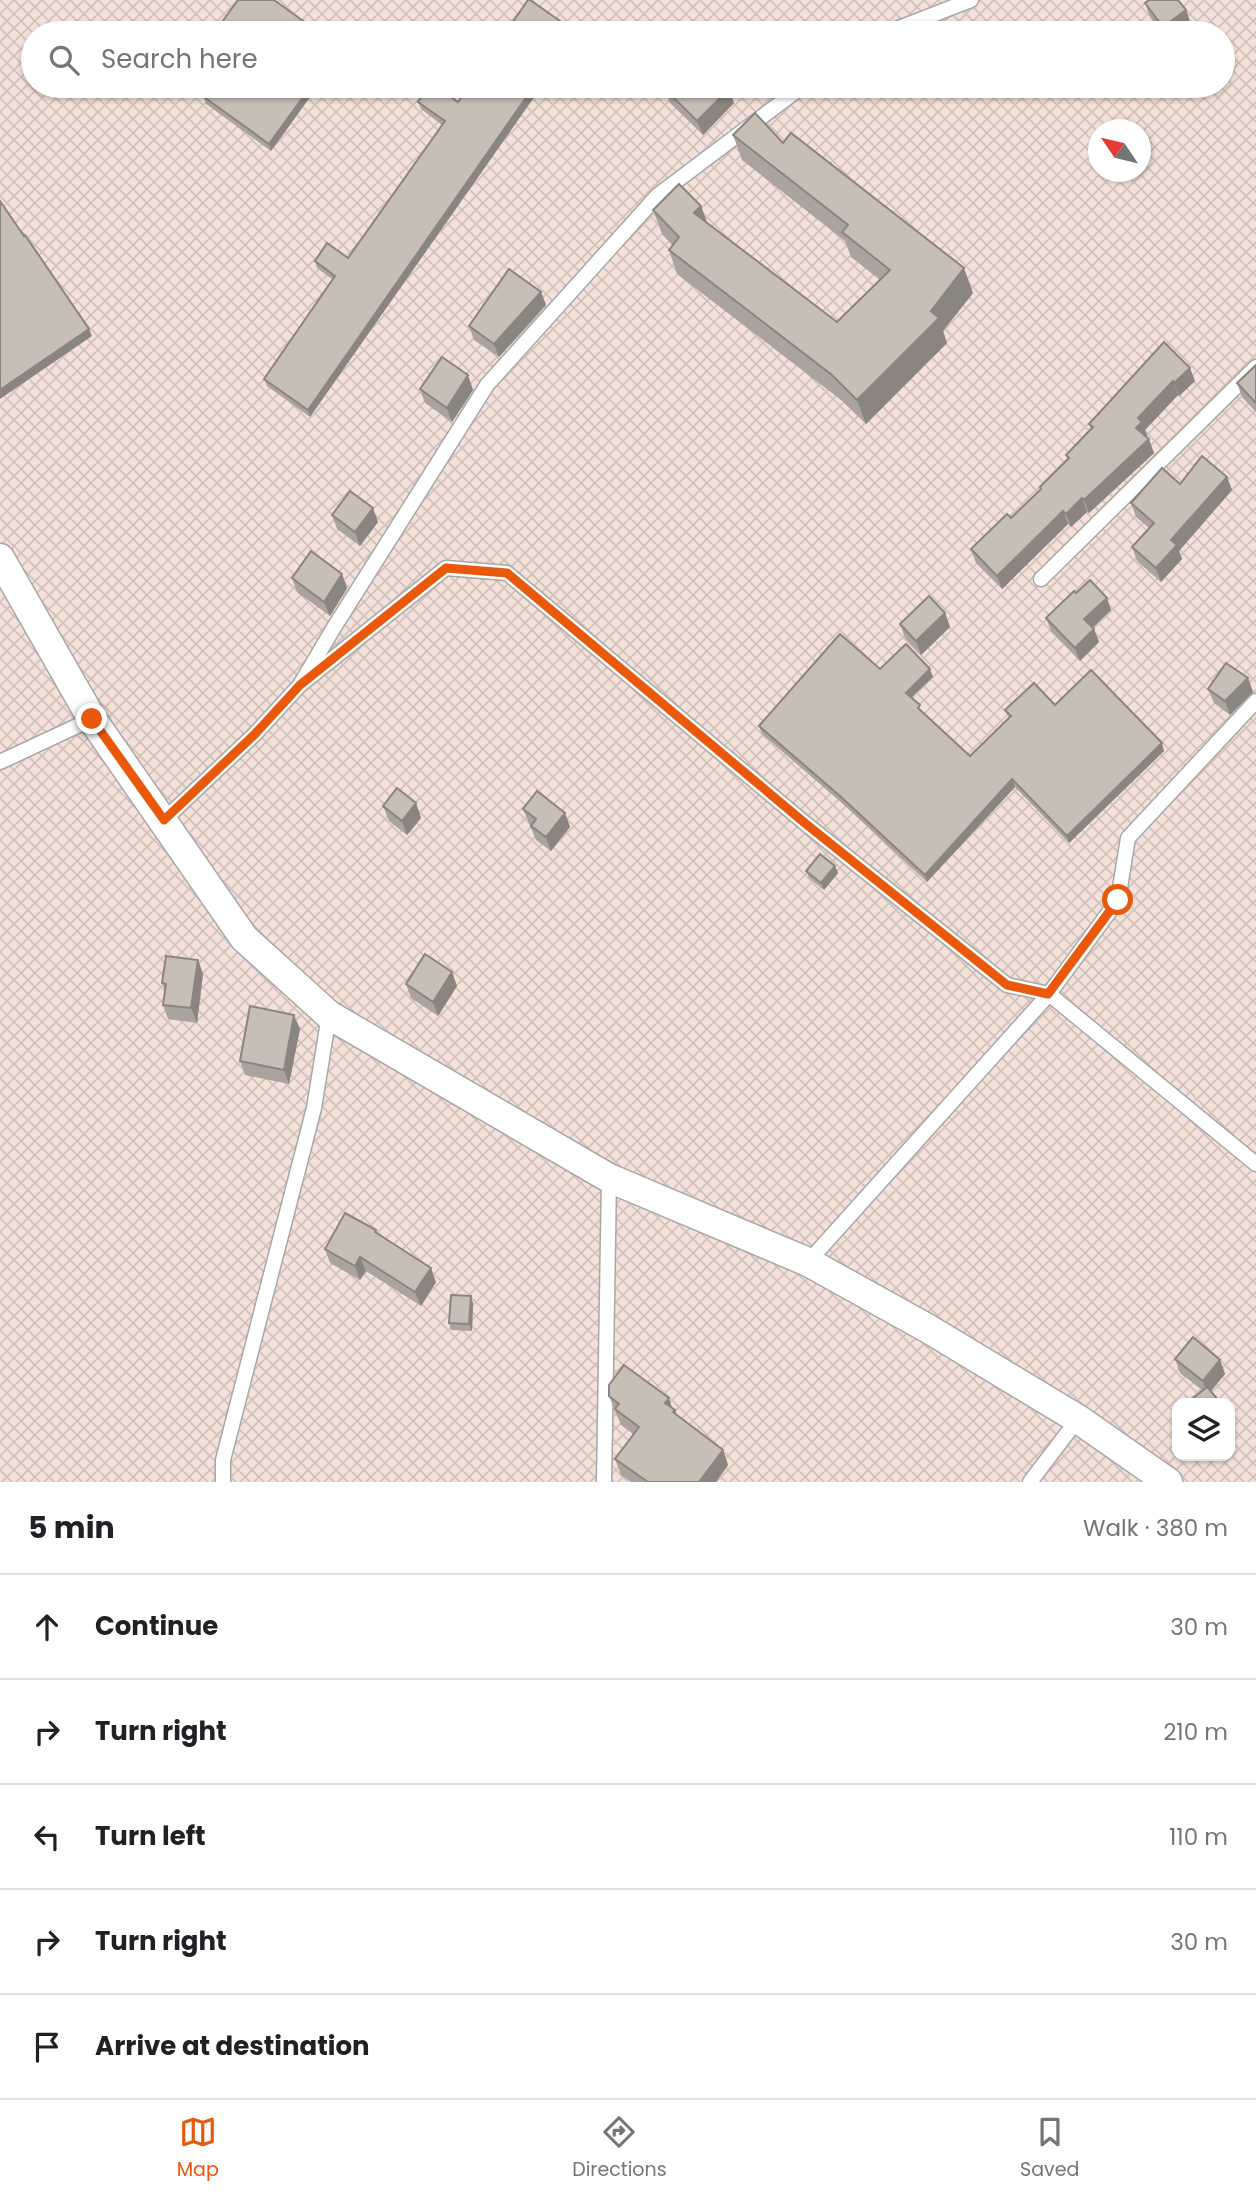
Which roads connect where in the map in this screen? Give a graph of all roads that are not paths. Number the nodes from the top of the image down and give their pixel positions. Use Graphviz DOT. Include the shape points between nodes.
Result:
graph roads {
  1 [pos="971,0"];
  2 [pos="917,21"];
  3 [pos="787,98"];
  4 [pos="1256,367"];
  5 [pos="0,558"];
  6 [pos="1041,579"];
  7 [pos="300,685"];
  8 [pos="1256,701"];
  9 [pos="92,719"];
  10 [pos="0,762"];
  11 [pos="164,820"];
  12 [pos="1048,994"];
  13 [pos="329,1015"];
  14 [pos="1256,1164"];
  15 [pos="609,1178"];
  16 [pos="808,1262"];
  17 [pos="1078,1419"];
  18 [pos="223,1482"];
  19 [pos="604,1482"];
  20 [pos="1030,1482"];
  21 [pos="1168,1482"];
  1 -- 2 [label="lane"];
  3 -- 7 [label="lane" via="658,195 487,385"];
  4 -- 6 [label="lane"];
  5 -- 9 [label="street"];
  7 -- 11 [label="lane"];
  7 -- 12 [label="lane" via="446,568 507,573 806,824 1007,985"];
  8 -- 12 [label="lane" via="1128,838 1118,900"];
  9 -- 10 [label="lane"];
  9 -- 11 [label="street"];
  11 -- 13 [label="street" via="244,938"];
  12 -- 14 [label="lane"];
  12 -- 16 [label="lane"];
  13 -- 15 [label="street"];
  13 -- 18 [label="lane" via="314,1108 223,1460"];
  15 -- 16 [label="street"];
  15 -- 19 [label="lane"];
  16 -- 17 [label="street"];
  17 -- 20 [label="lane"];
  17 -- 21 [label="street"];
}
